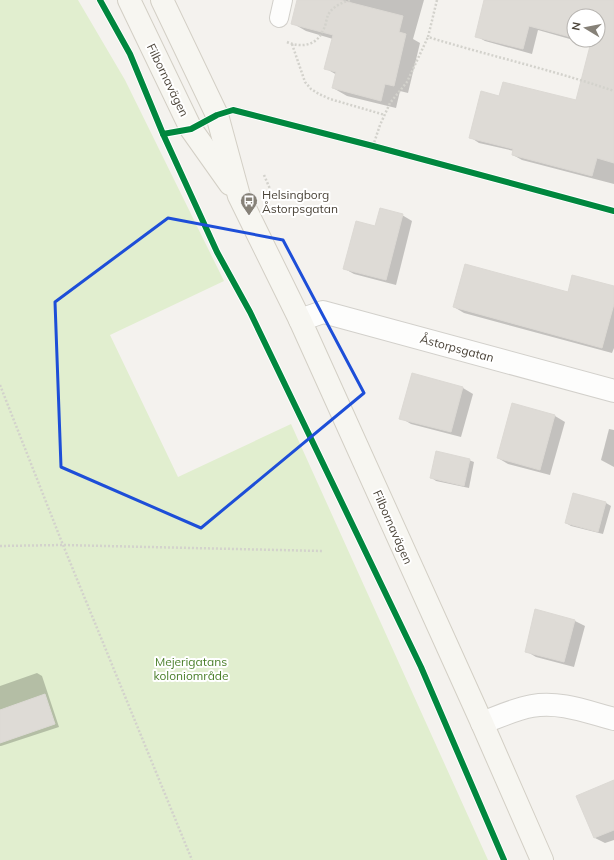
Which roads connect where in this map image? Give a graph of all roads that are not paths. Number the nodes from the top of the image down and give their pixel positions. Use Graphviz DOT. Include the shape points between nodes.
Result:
graph roads {
  1 [pos="129,0"];
  2 [pos="162,0"];
  3 [pos="283,0"];
  4 [pos="278,18"];
  5 [pos="239,196"];
  6 [pos="300,320"];
  7 [pos="614,391"];
  8 [pos="614,719"];
  9 [pos="482,723"];
  10 [pos="542,860"];
  1 -- 5 [label="street, Filbornavägen" via="191,129"];
  2 -- 5 [label="street, Filbornavägen" via="217,115"];
  3 -- 4 [label="lane"];
  5 -- 6 [label="street, Filbornavägen"];
  6 -- 7 [label="street, Åstorpsgatan" via="323,312"];
  6 -- 9 [label="street, Filbornavägen"];
  8 -- 9 [label="street" via="567,706 541,705 520,709"];
  9 -- 10 [label="street, Filbornavägen"];
}
